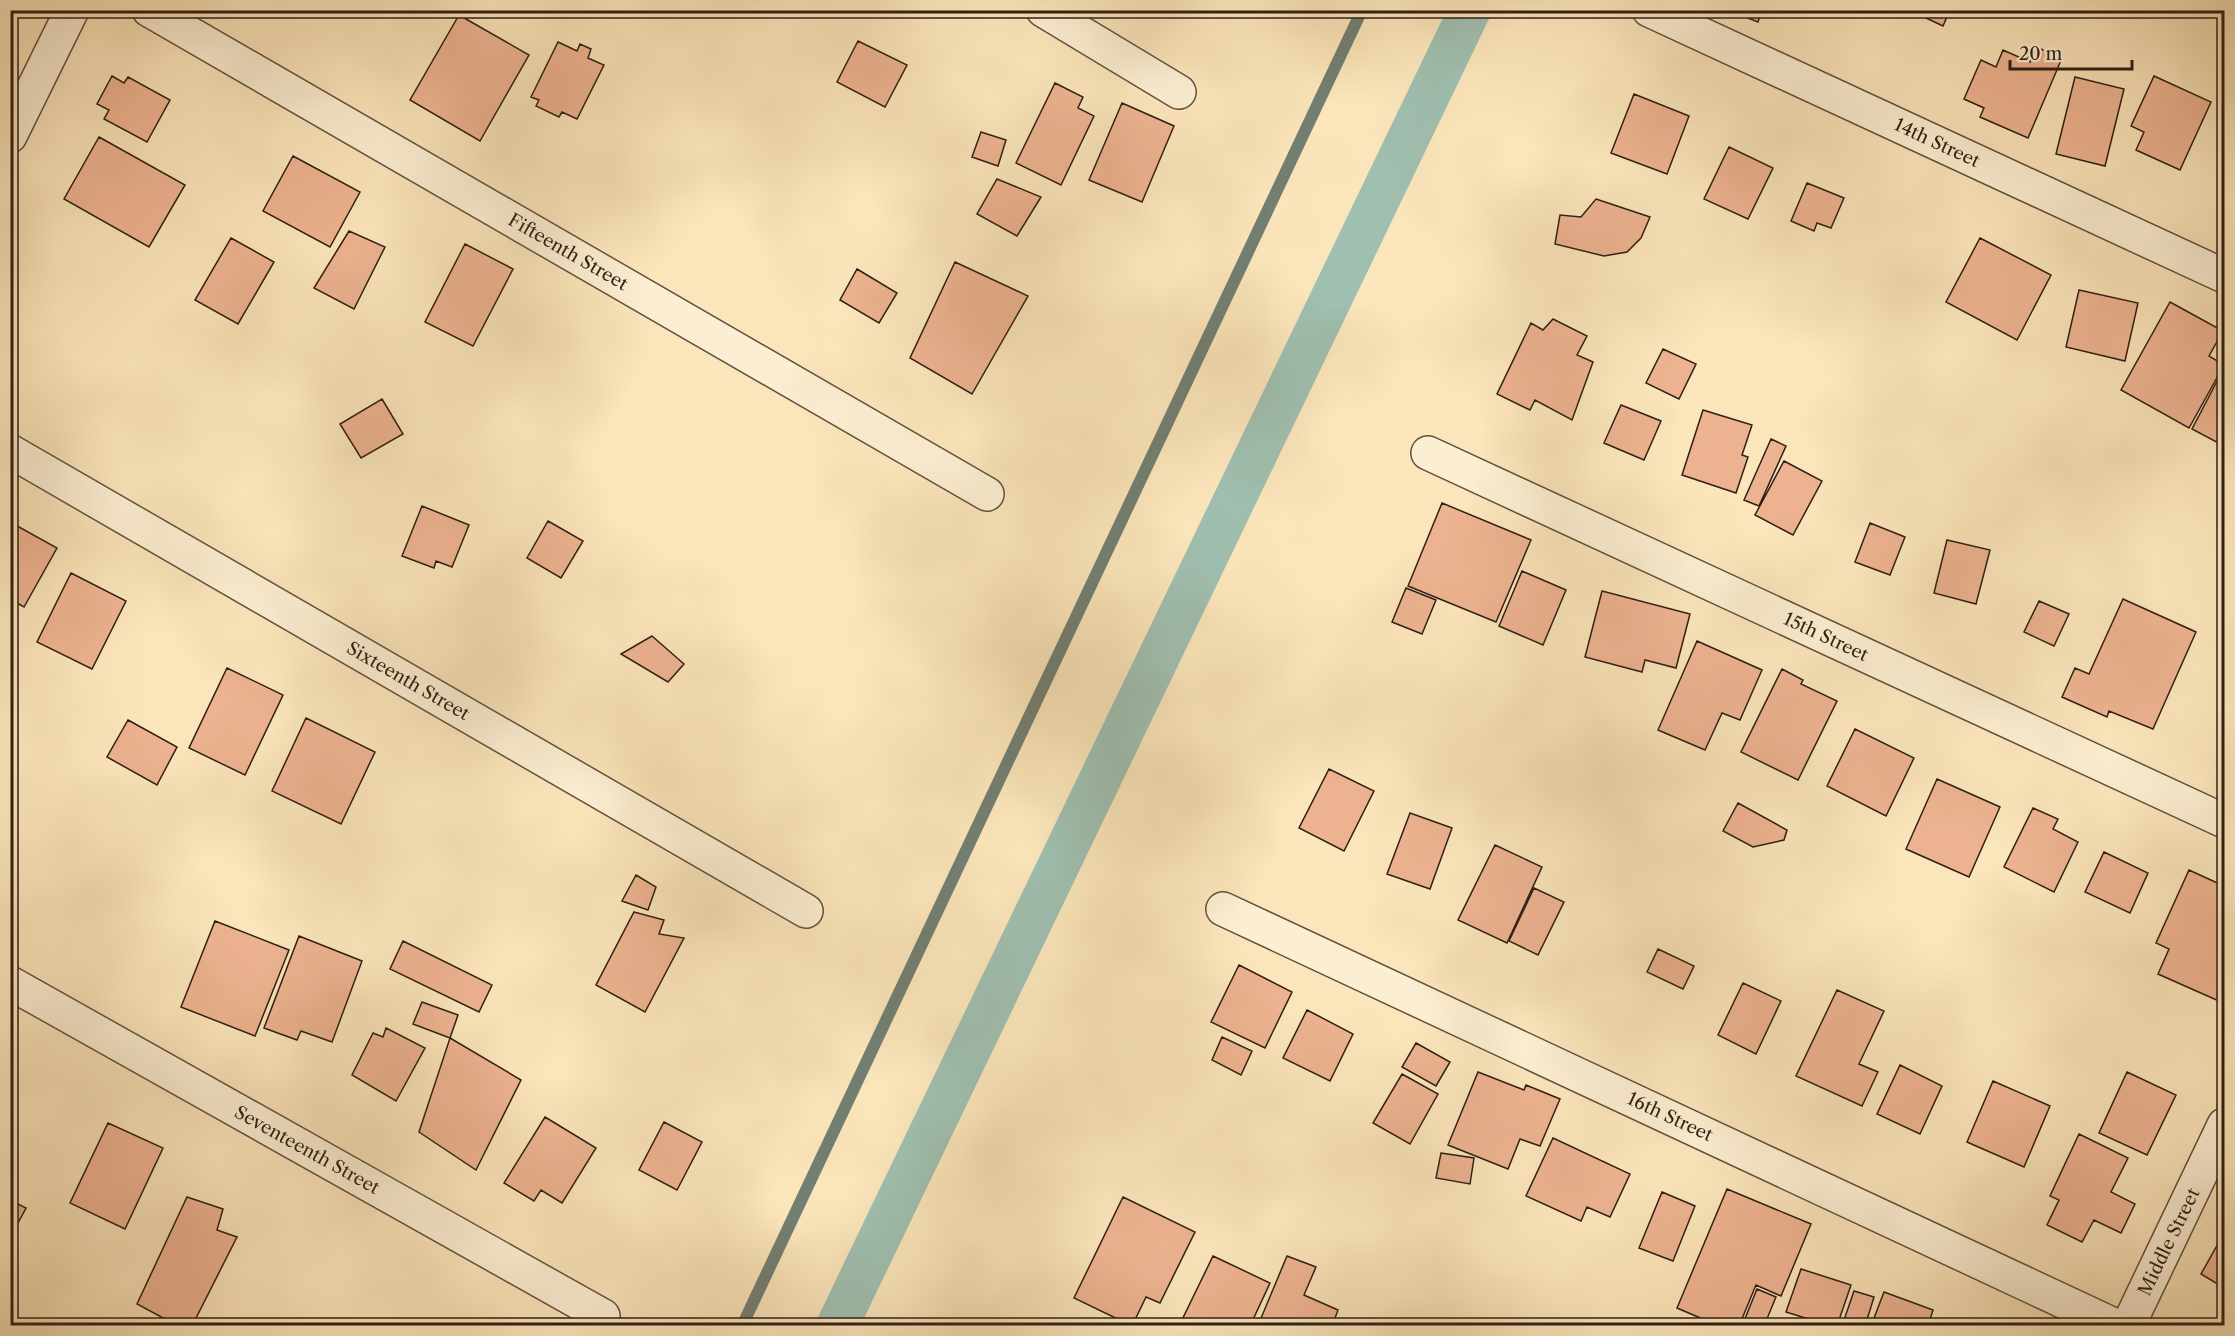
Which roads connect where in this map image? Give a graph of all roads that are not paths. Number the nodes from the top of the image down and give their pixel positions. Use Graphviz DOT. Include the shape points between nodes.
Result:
graph roads {
  1 [pos="72,10"];
  2 [pos="149,10"];
  3 [pos="1043,10"];
  4 [pos="1649,10"];
  5 [pos="1179,92"];
  6 [pos="10,136"];
  7 [pos="2224,276"];
  8 [pos="10,451"];
  9 [pos="1428,453"];
  10 [pos="987,494"];
  11 [pos="2224,821"];
  12 [pos="1223,909"];
  13 [pos="806,911"];
  14 [pos="10,983"];
  15 [pos="2224,1125"];
  16 [pos="603,1316"];
  17 [pos="2116,1326"];
  18 [pos="2128,1326"];
  1 -- 6 [label="street"];
  2 -- 10 [label="street, Fifteenth Street"];
  3 -- 5 [label="street"];
  4 -- 7 [label="street, 14th Street"];
  8 -- 13 [label="street, Sixteenth Street"];
  9 -- 11 [label="street, 15th Street"];
  12 -- 17 [label="street, 16th Street"];
  14 -- 16 [label="street, Seventeenth Street"];
  15 -- 18 [label="street, Middle Street"];
}
